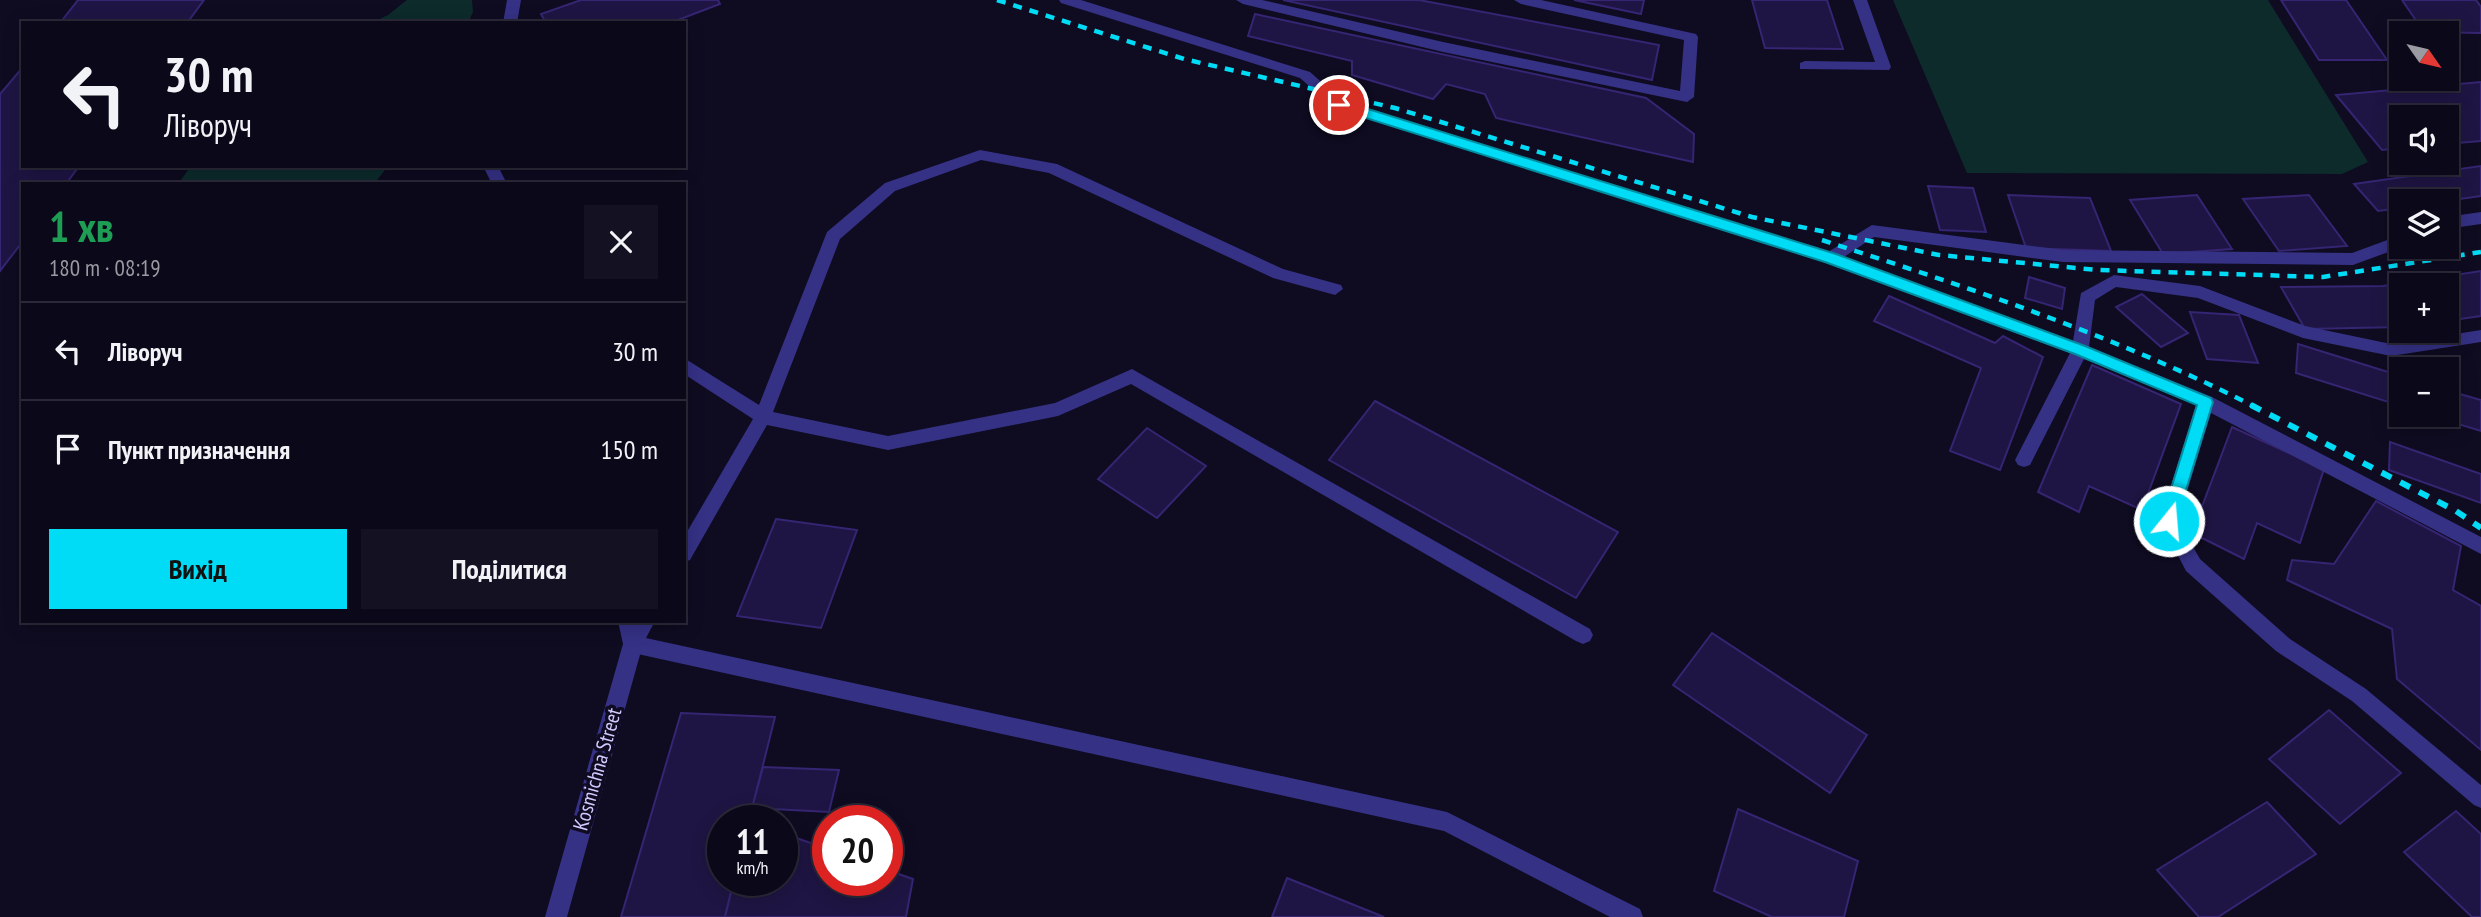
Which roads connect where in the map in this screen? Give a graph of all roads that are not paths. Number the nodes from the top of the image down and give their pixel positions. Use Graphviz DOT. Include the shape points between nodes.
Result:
graph roads {
  1 [pos="514,0"];
  2 [pos="1066,0"];
  3 [pos="1243,0"];
  4 [pos="1521,0"];
  5 [pos="1860,0"];
  6 [pos="510,21"];
  7 [pos="1805,66"];
  8 [pos="2481,218"];
  9 [pos="2459,221"];
  10 [pos="2389,246"];
  11 [pos="1830,258"];
  12 [pos="1335,289"];
  13 [pos="2481,336"];
  14 [pos="2080,350"];
  15 [pos="686,366"];
  16 [pos="2206,402"];
  17 [pos="763,417"];
  18 [pos="2024,460"];
  19 [pos="2481,546"];
  20 [pos="686,551"];
  21 [pos="628,623"];
  22 [pos="645,623"];
  23 [pos="1583,635"];
  24 [pos="633,644"];
  25 [pos="2481,798"];
  26 [pos="556,917"];
  27 [pos="1632,917"];
  1 -- 6 [label="street"];
  2 -- 11 [label="street" via="1305,75 1339,105"];
  3 -- 4 [label="street" via="1687,97 1690,37"];
  5 -- 7 [label="street" via="1884,67"];
  8 -- 9 [label="street"];
  10 -- 11 [label="street" via="2353,260 2063,256 1872,231"];
  11 -- 14 [label="street"];
  12 -- 17 [label="street" via="1279,274 1052,168 980,155 890,187 833,236"];
  13 -- 14 [label="street" via="2391,350 2303,332 2200,292 2114,281 2087,297"];
  14 -- 16 [label="street"];
  14 -- 18 [label="street"];
  15 -- 17 [label="street"];
  16 -- 19 [label="street"];
  16 -- 25 [label="street" via="2169,521 2193,565 2283,645 2359,695"];
  17 -- 20 [label="street"];
  17 -- 23 [label="street" via="888,443 1058,410 1132,376"];
  21 -- 24 [label="street, Kosmichna Street"];
  22 -- 24 [label="street"];
  24 -- 26 [label="street, Kosmichna Street"];
  24 -- 27 [label="street" via="1447,822"];
}
